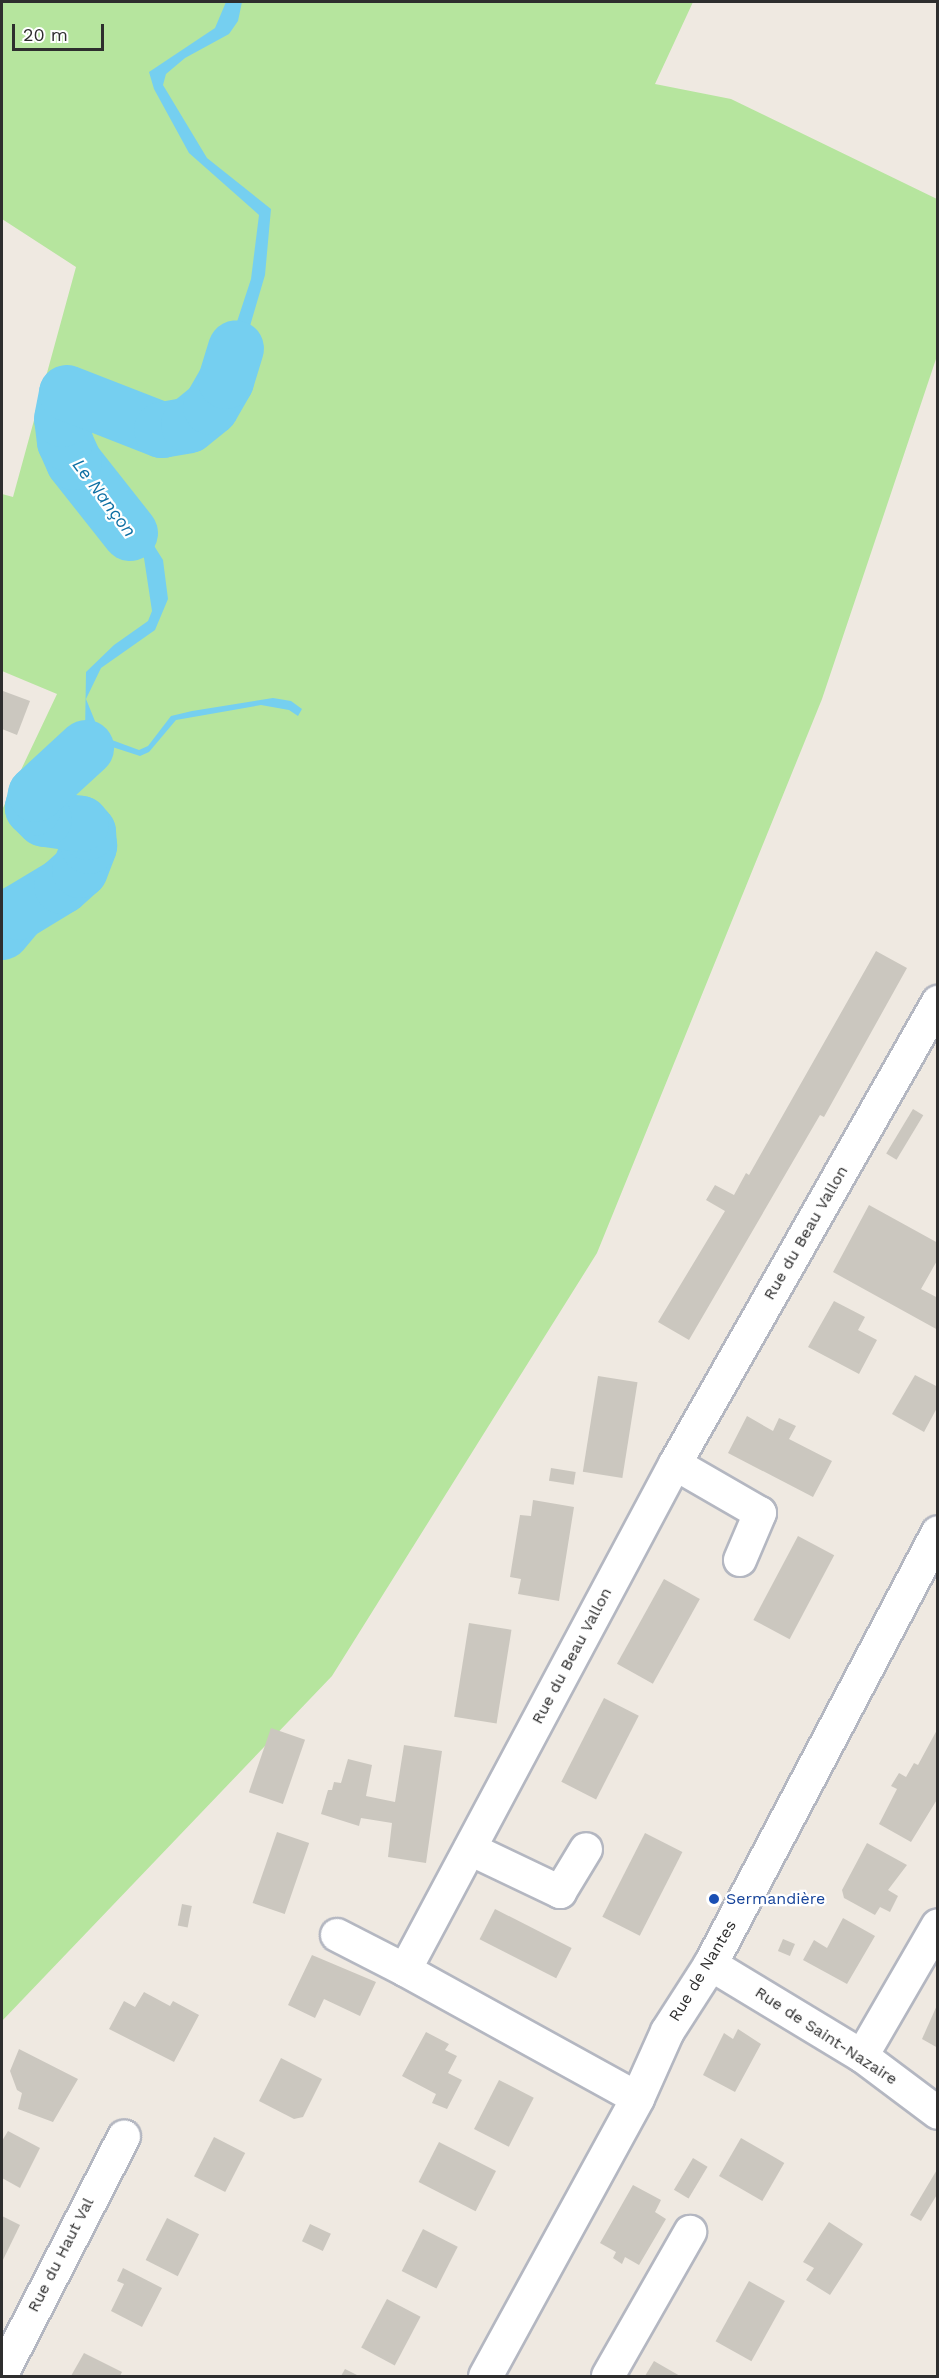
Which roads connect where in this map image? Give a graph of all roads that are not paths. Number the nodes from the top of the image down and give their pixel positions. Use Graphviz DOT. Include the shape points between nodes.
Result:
graph roads {
  1 [pos="938,1002"];
  2 [pos="675,1464"];
  3 [pos="938,1532"];
  4 [pos="740,1560"];
  5 [pos="470,1849"];
  6 [pos="586,1849"];
  7 [pos="938,1925"];
  8 [pos="337,1935"];
  9 [pos="710,1965"];
  10 [pos="405,1970"];
  11 [pos="862,2056"];
  12 [pos="637,2098"];
  13 [pos="938,2113"];
  14 [pos="124,2137"];
  15 [pos="690,2232"];
  16 [pos="2,2374"];
  17 [pos="485,2376"];
  18 [pos="608,2376"];
  1 -- 2 [label="street, Rue du Beau Vallon"];
  2 -- 4 [label="street" via="760,1513"];
  2 -- 5 [label="street, Rue du Beau Vallon"];
  3 -- 9 [label="main road, Rue de Nantes"];
  5 -- 6 [label="street" via="560,1892"];
  5 -- 10 [label="street, Rue du Beau Vallon"];
  7 -- 11 [label="street"];
  8 -- 10 [label="street"];
  9 -- 11 [label="street, Rue de Saint-Nazaire"];
  9 -- 12 [label="main road, Rue de Nantes" via="667,2031"];
  10 -- 12 [label="street"];
  11 -- 13 [label="street, Rue de Saint-Nazaire"];
  12 -- 17 [label="main road, Rue de Nantes"];
  14 -- 16 [label="street, Rue du Haut Val"];
  15 -- 18 [label="street"];
}
